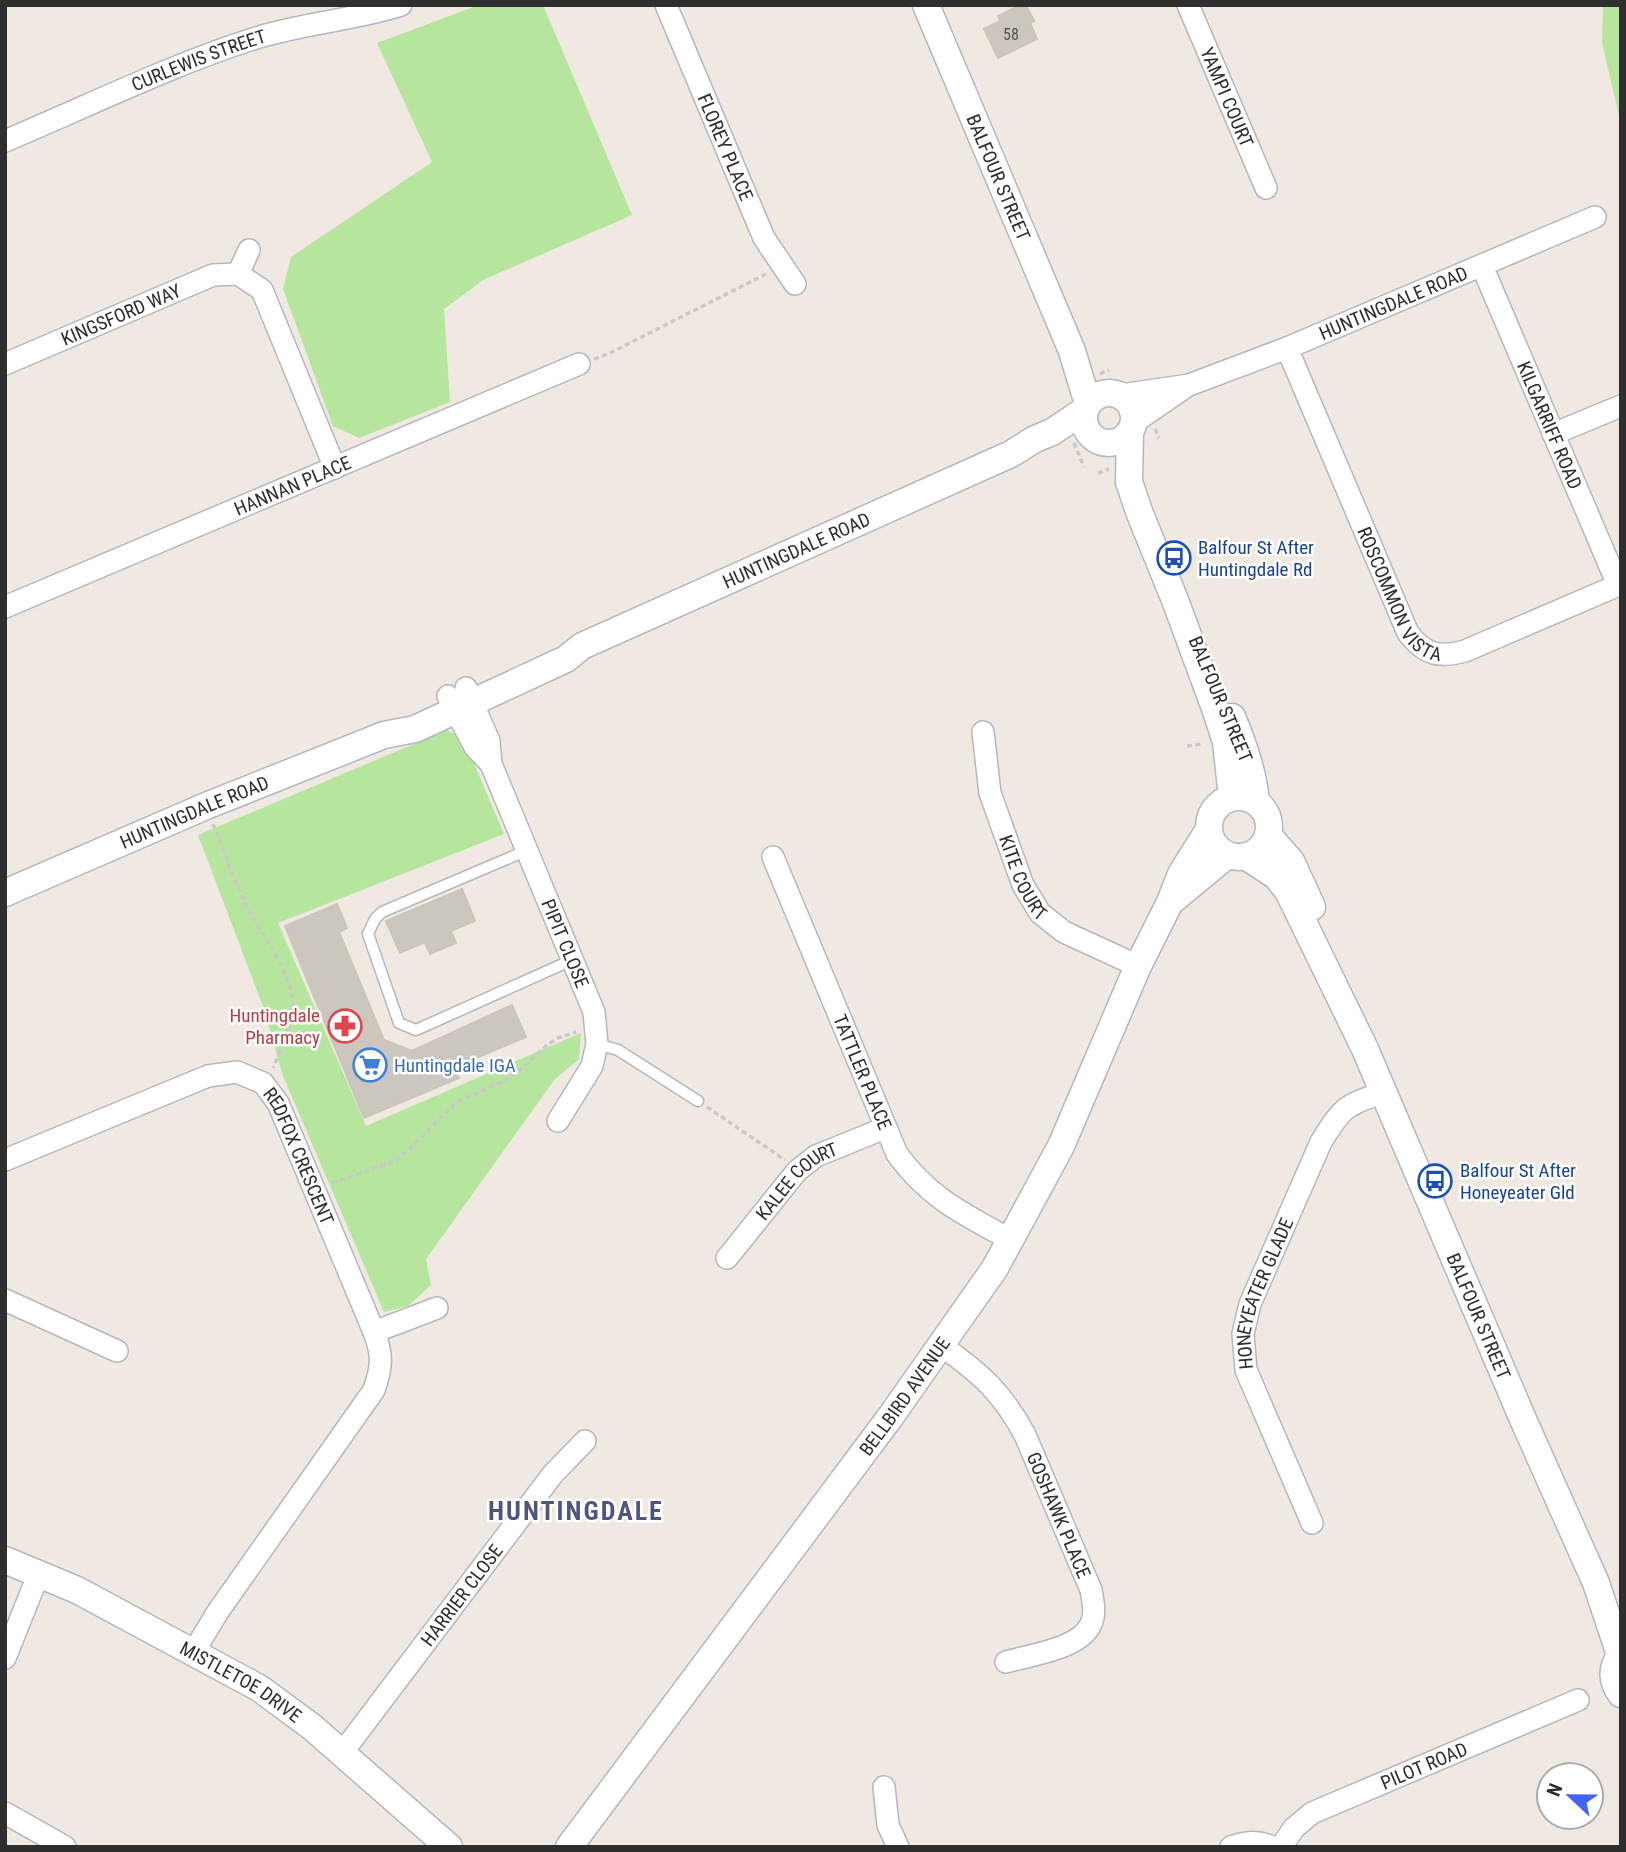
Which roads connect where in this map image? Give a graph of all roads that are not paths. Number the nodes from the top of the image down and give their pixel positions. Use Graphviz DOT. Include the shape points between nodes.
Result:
graph roads {
  1 [pos="401,5"];
  2 [pos="666,5"];
  3 [pos="1188,5"];
  4 [pos="928,6"];
  5 [pos="5,141"];
  6 [pos="1266,188"];
  7 [pos="1595,217"];
  8 [pos="249,250"];
  9 [pos="1482,266"];
  10 [pos="238,274"];
  11 [pos="795,284"];
  12 [pos="1287,348"];
  13 [pos="1072,351"];
  14 [pos="5,364"];
  15 [pos="579,364"];
  16 [pos="1189,385"];
  17 [pos="1117,394"];
  18 [pos="1621,406"];
  19 [pos="1086,407"];
  20 [pos="1132,427"];
  21 [pos="1553,435"];
  22 [pos="1097,440"];
  23 [pos="1011,454"];
  24 [pos="335,468"];
  25 [pos="1129,482"];
  26 [pos="1619,585"];
  27 [pos="5,607"];
  28 [pos="460,699"];
  29 [pos="983,732"];
  30 [pos="1244,799"];
  31 [pos="1208,831"];
  32 [pos="1268,835"];
  33 [pos="528,850"];
  34 [pos="1237,856"];
  35 [pos="773,857"];
  36 [pos="5,893"];
  37 [pos="1170,902"];
  38 [pos="572,960"];
  39 [pos="1138,966"];
  40 [pos="596,1035"];
  41 [pos="1365,1049"];
  42 [pos="1384,1092"];
  43 [pos="698,1101"];
  44 [pos="558,1121"];
  45 [pos="885,1128"];
  46 [pos="5,1160"];
  47 [pos="1010,1240"];
  48 [pos="727,1258"];
  49 [pos="5,1300"];
  50 [pos="438,1308"];
  51 [pos="374,1332"];
  52 [pos="942,1346"];
  53 [pos="117,1351"];
  54 [pos="585,1441"];
  55 [pos="1312,1523"];
  56 [pos="5,1560"];
  57 [pos="39,1573"];
  58 [pos="1597,1583"];
  59 [pos="1621,1618"];
  60 [pos="193,1653"];
  61 [pos="1620,1655"];
  62 [pos="5,1658"];
  63 [pos="1006,1662"];
  64 [pos="1621,1694"];
  65 [pos="1578,1700"];
  66 [pos="342,1753"];
  67 [pos="884,1787"];
  68 [pos="5,1813"];
  69 [pos="65,1847"];
  70 [pos="449,1847"];
  71 [pos="569,1847"];
  72 [pos="898,1847"];
  73 [pos="1231,1847"];
  74 [pos="1272,1847"];
  75 [pos="1281,1847"];
  1 -- 5 [label="street, CURLEWIS STREET" via="236,45"];
  2 -- 11 [label="street, FLOREY PLACE" via="764,238"];
  3 -- 6 [label="street, YAMPI COURT"];
  4 -- 13 [label="street, BALFOUR STREET"];
  7 -- 9 [label="street, HUNTINGDALE ROAD"];
  8 -- 10 [label="street"];
  9 -- 12 [label="street, HUNTINGDALE ROAD"];
  9 -- 21 [label="street, KILGARRIFF ROAD"];
  10 -- 14 [label="street, KINGSFORD WAY" via="213,275"];
  10 -- 24 [label="street" via="262,290"];
  12 -- 16 [label="street, HUNTINGDALE ROAD"];
  12 -- 26 [label="street, ROSCOMMON VISTA" via="1417,645 1447,656"];
  13 -- 17 [label="street, BALFOUR STREET"];
  13 -- 19 [label="street, BALFOUR STREET"];
  15 -- 24 [label="street, HANNAN PLACE"];
  16 -- 17 [label="street, HUNTINGDALE ROAD"];
  16 -- 20 [label="street, HUNTINGDALE ROAD"];
  17 -- 19 [label="street" via="1099,394"];
  17 -- 20 [label="street" via="1132,407"];
  18 -- 21 [label="street"];
  19 -- 22 [label="street" via="1084,423"];
  19 -- 23 [label="street, HUNTINGDALE ROAD"];
  20 -- 22 [label="street" via="1116,442"];
  20 -- 25 [label="street, BALFOUR STREET"];
  21 -- 26 [label="street, KILGARRIFF ROAD"];
  22 -- 23 [label="street, HUNTINGDALE ROAD"];
  22 -- 25 [label="street, BALFOUR STREET"];
  23 -- 28 [label="street, HUNTINGDALE ROAD" via="582,646 566,659"];
  24 -- 27 [label="street, HANNAN PLACE"];
  25 -- 30 [label="street, BALFOUR STREET"];
  28 -- 33 [label="street, PIPIT CLOSE" via="489,741 491,764"];
  28 -- 36 [label="street, HUNTINGDALE ROAD" via="415,729 384,734"];
  29 -- 39 [label="street, KITE COURT" via="990,793 1023,885 1040,913 1063,932"];
  30 -- 31 [label="street" via="1224,800 1211,813"];
  30 -- 32 [label="street, BALFOUR STREET" via="1267,816"];
  31 -- 34 [label="street, BALFOUR STREET" via="1214,845"];
  31 -- 37 [label="street, BELLBIRD AVENUE" via="1181,874"];
  32 -- 34 [label="street" via="1257,852"];
  32 -- 41 [label="street, BALFOUR STREET" via="1298,873 1348,991"];
  33 -- 38 [label="street, PIPIT CLOSE"];
  33 -- 38 [label="lane" via="382,912 375,919 368,934 399,1023 416,1030"];
  34 -- 37 [label="street, BELLBIRD AVENUE"];
  34 -- 41 [label="street, BALFOUR STREET" via="1276,876 1288,891"];
  35 -- 45 [label="street, TATTLER PLACE"];
  37 -- 39 [label="street, BELLBIRD AVENUE"];
  38 -- 40 [label="street, PIPIT CLOSE" via="593,1013"];
  39 -- 47 [label="street, BELLBIRD AVENUE" via="1061,1146"];
  40 -- 43 [label="lane"];
  40 -- 44 [label="street" via="593,1066"];
  41 -- 42 [label="street, BALFOUR STREET"];
  42 -- 55 [label="street, HONEYEATER GLADE" via="1348,1105 1321,1142 1250,1304 1243,1335 1246,1370"];
  42 -- 58 [label="street, BALFOUR STREET"];
  45 -- 47 [label="street, TATTLER PLACE" via="914,1177 940,1200"];
  45 -- 48 [label="street, KALEE COURT" via="816,1156 797,1171"];
  46 -- 51 [label="street, REDFOX CRESCENT" via="208,1076 237,1072 263,1083 278,1103"];
  47 -- 52 [label="street, BELLBIRD AVENUE"];
  49 -- 53 [label="street"];
  50 -- 51 [label="street"];
  51 -- 60 [label="street, REDFOX CRESCENT" via="381,1349 374,1390"];
  52 -- 63 [label="street, GOSHAWK PLACE" via="989,1382 1014,1415 1095,1607 1091,1624 1066,1646"];
  52 -- 71 [label="street, BELLBIRD AVENUE"];
  54 -- 66 [label="street, HARRIER CLOSE" via="552,1474"];
  56 -- 57 [label="street, MISTLETOE DRIVE"];
  57 -- 60 [label="street, MISTLETOE DRIVE"];
  57 -- 62 [label="street"];
  58 -- 59 [label="street, BALFOUR STREET"];
  58 -- 61 [label="street, BALFOUR STREET"];
  60 -- 66 [label="street, MISTLETOE DRIVE" via="259,1688"];
  61 -- 64 [label="street" via="1613,1680"];
  65 -- 75 [label="street, PILOT ROAD" via="1312,1813"];
  66 -- 70 [label="street, MISTLETOE DRIVE"];
  67 -- 72 [label="street" via="888,1825"];
  68 -- 69 [label="street"];
  73 -- 74 [label="street" via="1245,1842"];
}
